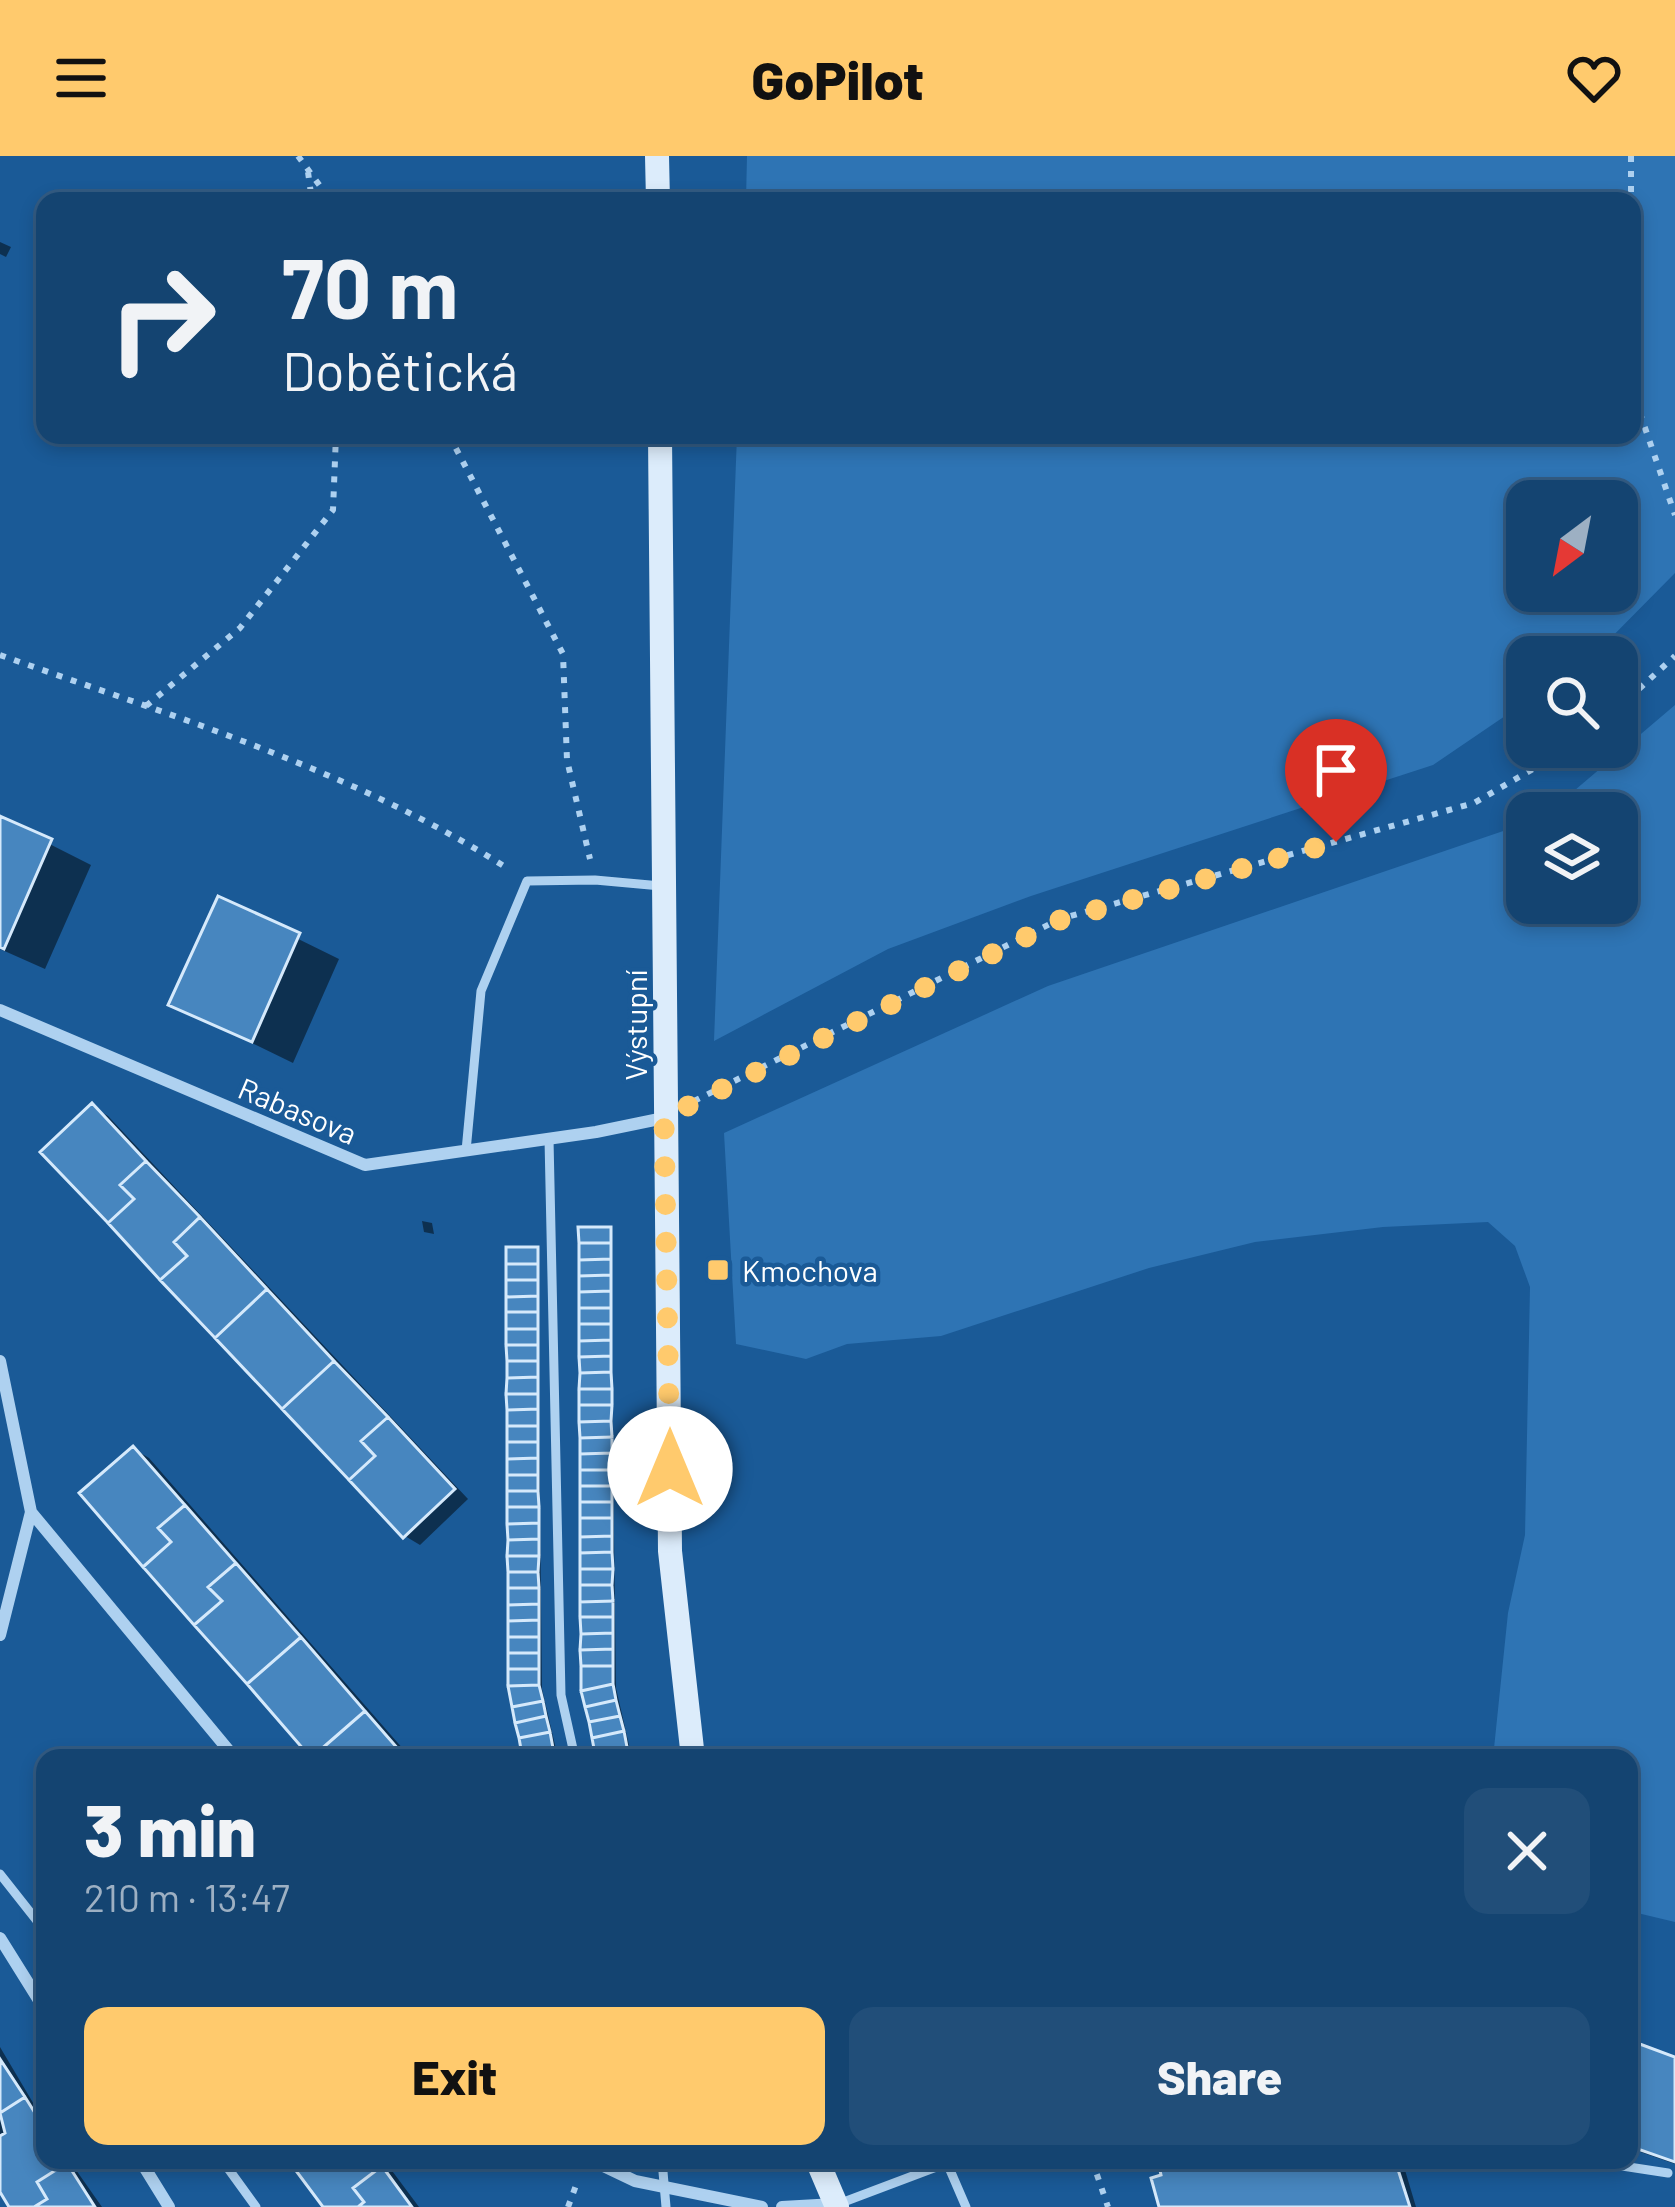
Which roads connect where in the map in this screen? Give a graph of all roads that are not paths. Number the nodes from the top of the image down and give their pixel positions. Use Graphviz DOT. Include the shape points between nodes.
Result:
graph roads {
  1 [pos="657,156"];
  2 [pos="658,192"];
  3 [pos="660,444"];
  4 [pos="665,887"];
  5 [pos="0,1010"];
  6 [pos="664,1118"];
  7 [pos="549,1139"];
  8 [pos="466,1151"];
  9 [pos="0,1361"];
  10 [pos="31,1512"];
  11 [pos="0,1636"];
  12 [pos="228,1749"];
  13 [pos="572,1749"];
  14 [pos="692,1749"];
  15 [pos="0,1874"];
  16 [pos="36,1920"];
  17 [pos="0,1938"];
  18 [pos="36,1996"];
  19 [pos="146,2169"];
  20 [pos="229,2169"];
  21 [pos="615,2169"];
  22 [pos="664,2169"];
  23 [pos="821,2169"];
  24 [pos="931,2169"];
  25 [pos="954,2169"];
  26 [pos="1638,2169"];
  27 [pos="1668,2174"];
  28 [pos="668,2189"];
  29 [pos="836,2206"];
  30 [pos="169,2207"];
  31 [pos="256,2207"];
  32 [pos="666,2207"];
  33 [pos="762,2207"];
  34 [pos="782,2207"];
  35 [pos="966,2207"];
  1 -- 2 [label="street"];
  3 -- 4 [label="street, Výstupní"];
  4 -- 6 [label="street, Výstupní"];
  4 -- 8 [label="lane" via="527,881 481,991"];
  5 -- 8 [label="street, Rabasova" via="365,1165"];
  6 -- 7 [label="street, Rabasova"];
  6 -- 14 [label="street, Výstupní" via="670,1551"];
  7 -- 8 [label="street, Rabasova"];
  7 -- 13 [label="lane" via="561,1695"];
  9 -- 10 [label="street"];
  10 -- 11 [label="street"];
  10 -- 12 [label="street"];
  15 -- 16 [label="lane"];
  17 -- 18 [label="street"];
  19 -- 30 [label="street"];
  20 -- 31 [label="lane"];
  21 -- 28 [label="street"];
  22 -- 28 [label="lane"];
  23 -- 29 [label="street"];
  24 -- 29 [label="lane"];
  25 -- 35 [label="lane"];
  26 -- 27 [label="lane"];
  28 -- 32 [label="lane"];
  28 -- 33 [label="street"];
  29 -- 34 [label="street"];
}
